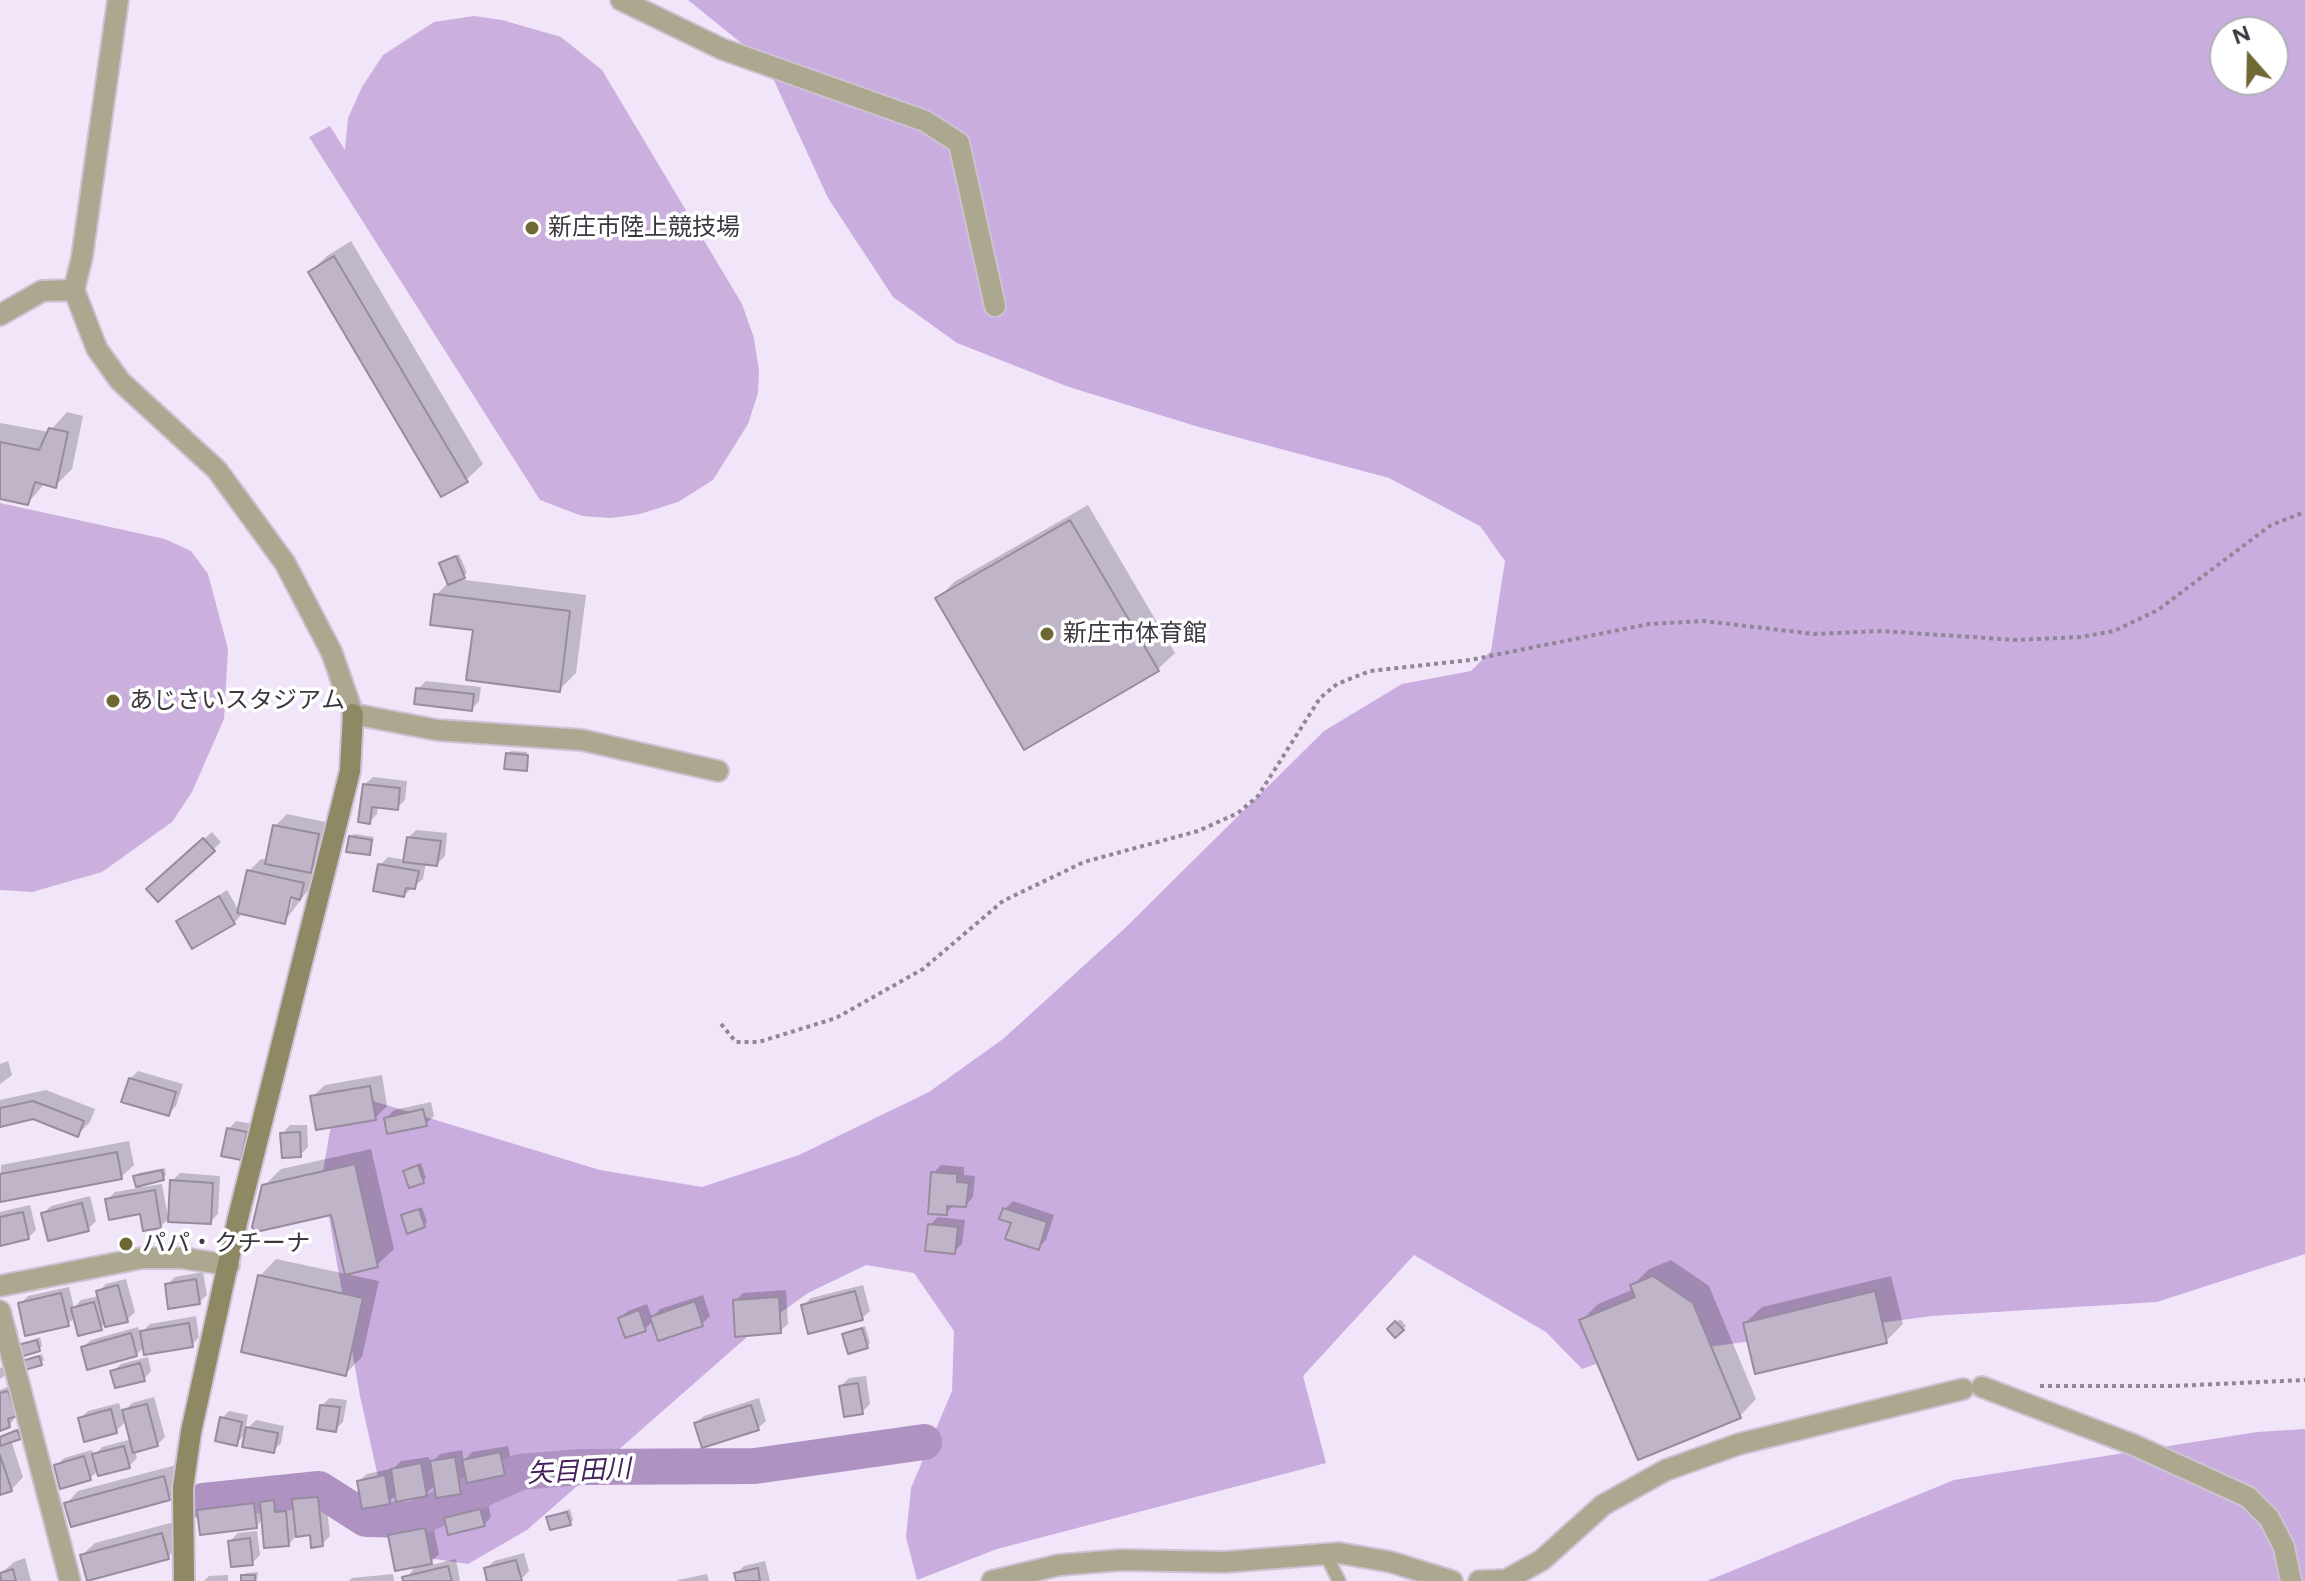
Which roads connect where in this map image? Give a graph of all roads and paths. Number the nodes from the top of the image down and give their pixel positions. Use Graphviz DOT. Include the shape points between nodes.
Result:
graph roads {
  1 [pos="118,0"];
  2 [pos="621,0"];
  3 [pos="74,290"];
  4 [pos="995,306"];
  5 [pos="0,315"];
  6 [pos="2305,512"];
  7 [pos="353,714"];
  8 [pos="718,771"];
  9 [pos="721,1024"];
  10 [pos="229,1265"];
  11 [pos="0,1286"];
  12 [pos="0,1311"];
  13 [pos="2305,1380"];
  14 [pos="2026,1386"];
  15 [pos="1325,1553"];
  16 [pos="70,1581"];
  17 [pos="184,1581"];
  18 [pos="992,1581"];
  19 [pos="1339,1581"];
  20 [pos="1452,1581"];
  21 [pos="1479,1581"];
  22 [pos="2291,1581"];
  1 -- 3 [label="street"];
  2 -- 4 [label="street" via="722,49 925,121 959,143"];
  3 -- 5 [label="street" via="42,291"];
  3 -- 7 [label="street" via="97,349 120,381 217,470 285,563 332,653"];
  6 -- 9 [label="path" via="2271,525 2158,610 2114,631 2081,637 1814,634 1704,621 1649,624 1470,660 1370,671 1337,684 1320,698 1258,796 1238,813 1198,831 1084,862 1003,901 923,969 836,1018 759,1042 736,1042"];
  7 -- 8 [label="street" via="437,730 582,740"];
  7 -- 10 [label="street" via="350,771"];
  10 -- 11 [label="street" via="142,1258"];
  10 -- 17 [label="street" via="183,1488"];
  12 -- 16 [label="street"];
  13 -- 14 [label="path"];
  15 -- 18 [label="street" via="1225,1562 1059,1565"];
  15 -- 19 [label="lane"];
  15 -- 20 [label="street" via="1391,1562"];
  21 -- 22 [label="street" via="1506,1580 1542,1560 1603,1505 1666,1470 1739,1444 1972,1388 2134,1445 2248,1497 2269,1518 2284,1547"];
}
